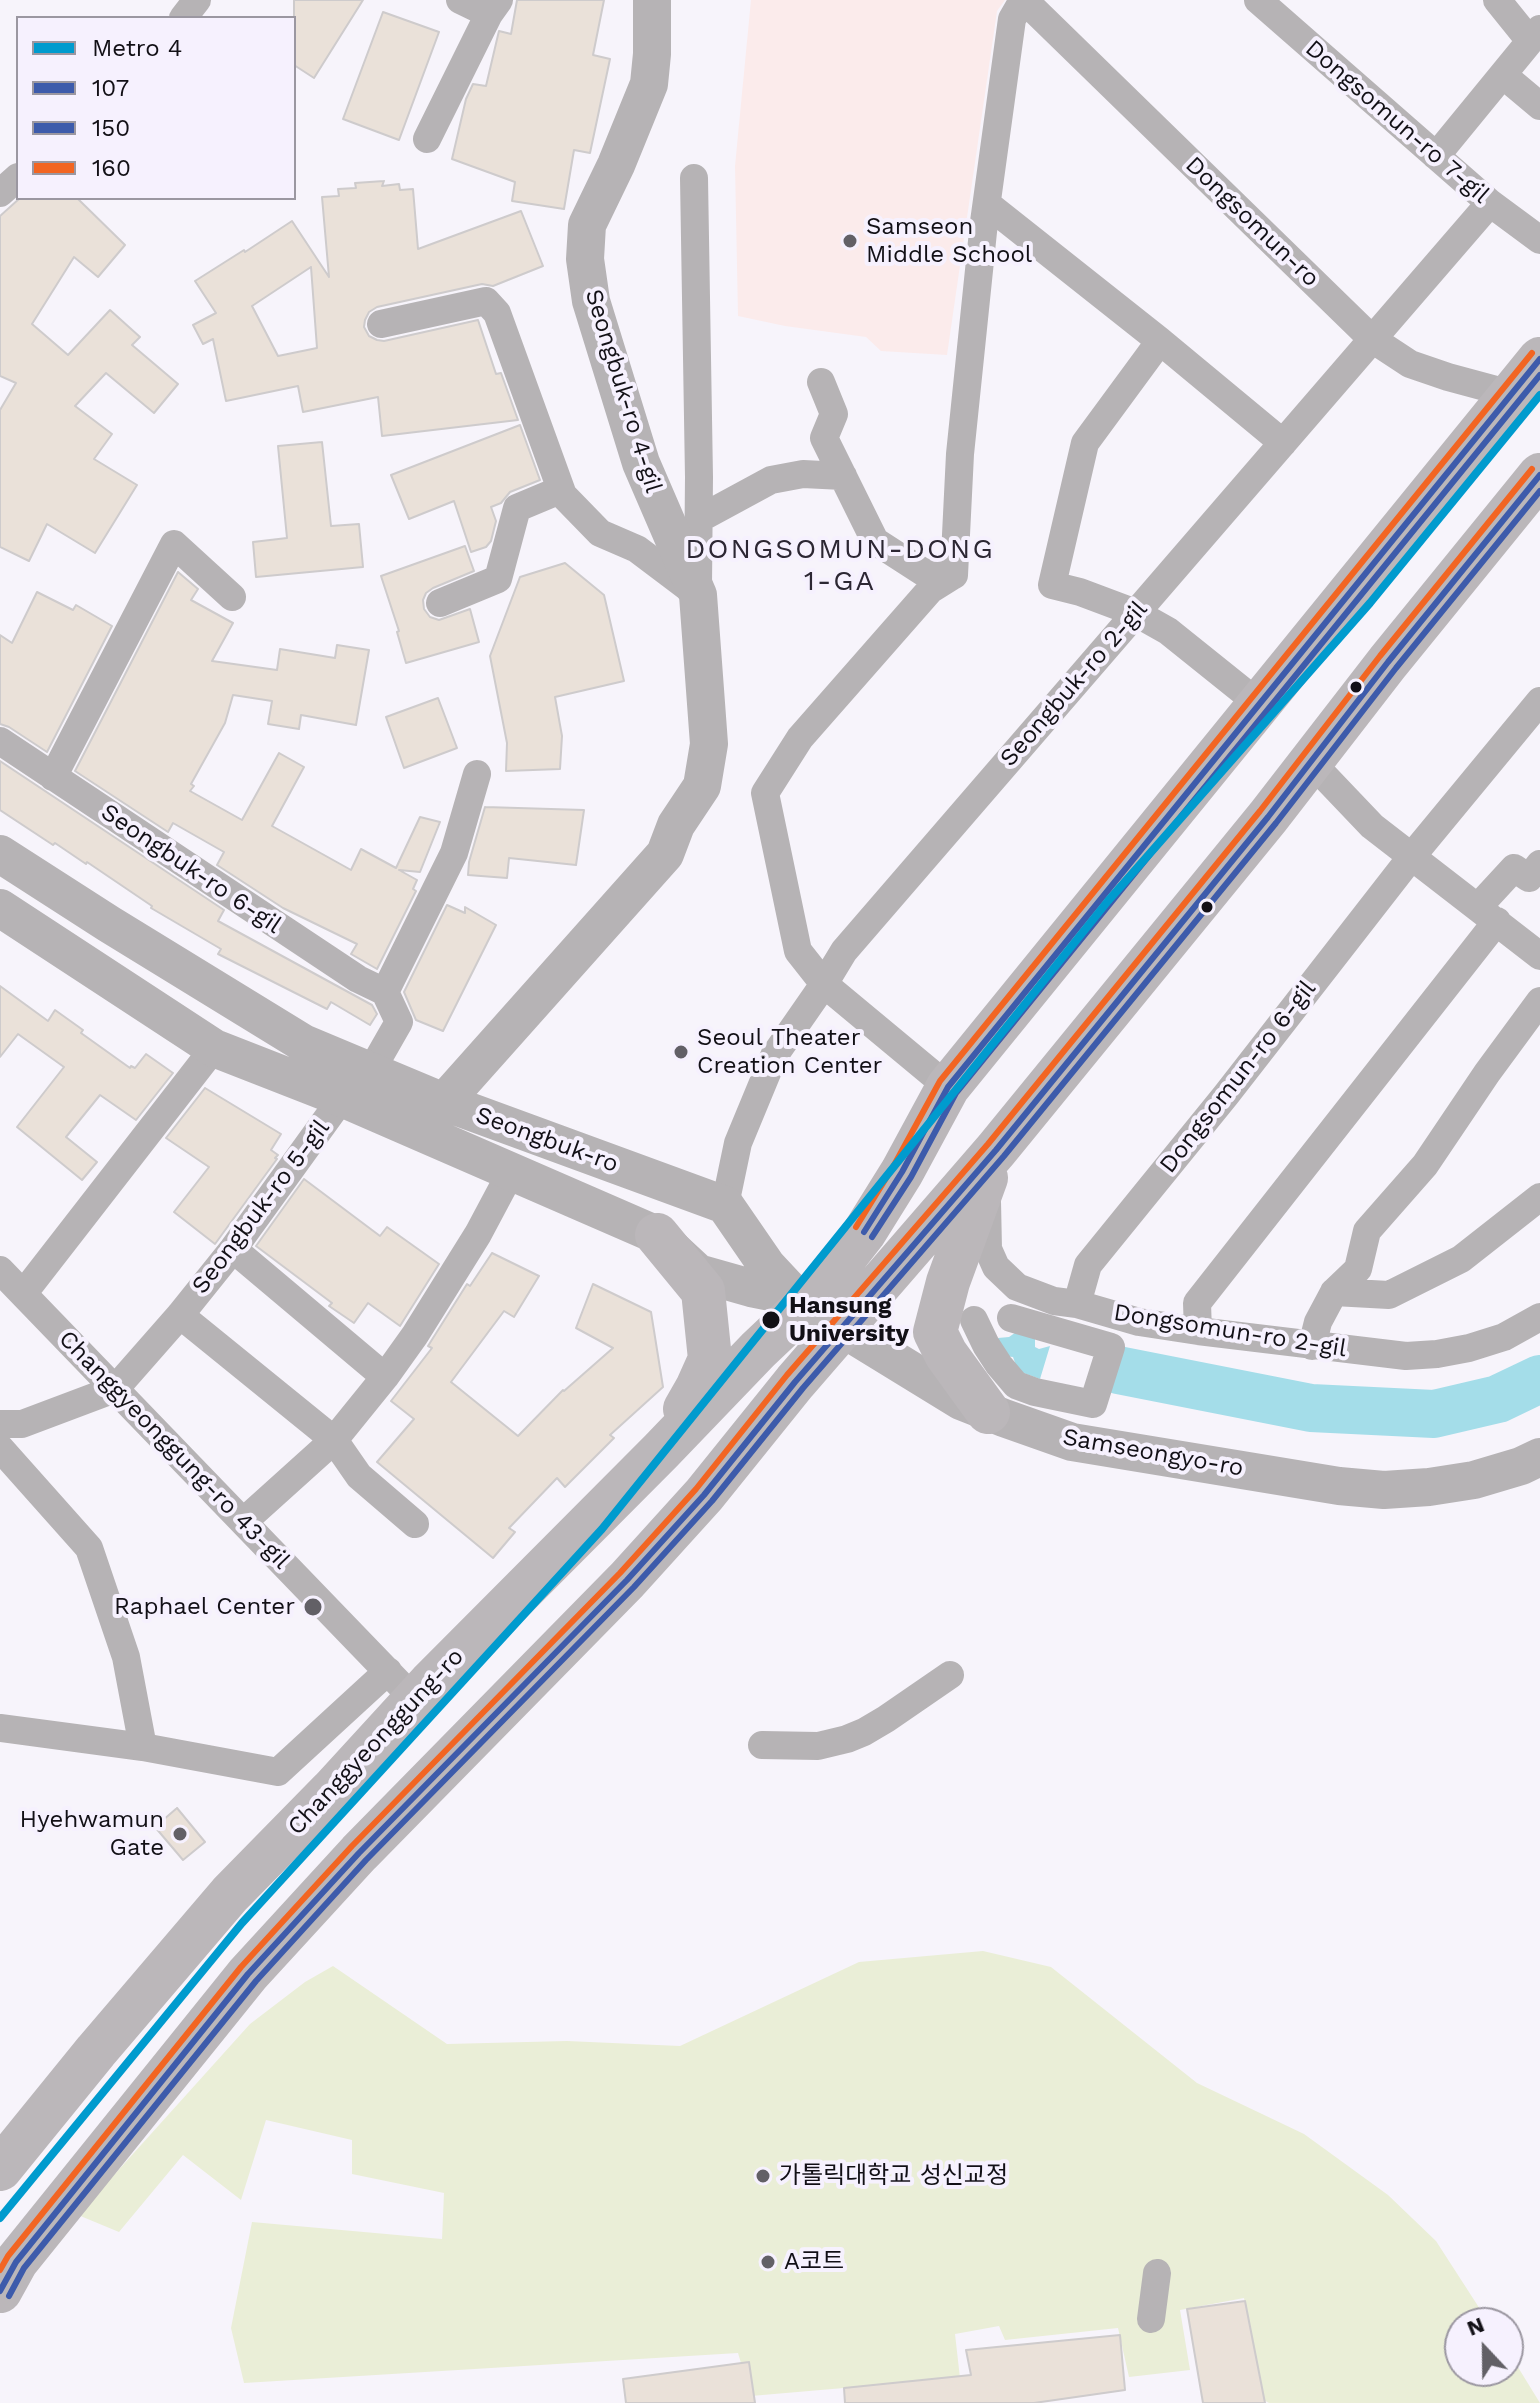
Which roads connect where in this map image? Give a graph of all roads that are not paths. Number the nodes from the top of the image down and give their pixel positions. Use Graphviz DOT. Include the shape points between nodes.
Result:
graph roads {
  1 [pos="197,0"];
  2 [pos="460,0"];
  3 [pos="652,0"];
  4 [pos="1024,0"];
  5 [pos="1258,0"];
  6 [pos="1497,0"];
  7 [pos="494,7"];
  8 [pos="185,16"];
  9 [pos="1535,35"];
  10 [pos="1503,75"];
  11 [pos="1540,106"];
  12 [pos="427,139"];
  13 [pos="1436,156"];
  14 [pos="694,178"];
  15 [pos="16,179"];
  16 [pos="0,193"];
  17 [pos="1490,203"];
  18 [pos="987,204"];
  19 [pos="1540,240"];
  20 [pos="381,324"];
  21 [pos="1372,339"];
  22 [pos="1160,341"];
  23 [pos="1540,359"];
  24 [pos="821,382"];
  25 [pos="1511,394"];
  26 [pos="1283,443"];
  27 [pos="1540,475"];
  28 [pos="843,476"];
  29 [pos="560,490"];
  30 [pos="699,519"];
  31 [pos="954,575"];
  32 [pos="698,595"];
  33 [pos="232,597"];
  34 [pos="440,603"];
  35 [pos="1136,613"];
  36 [pos="1540,701"];
  37 [pos="1259,704"];
  38 [pos="0,741"];
  39 [pos="1311,762"];
  40 [pos="477,774"];
  41 [pos="53,777"];
  42 [pos="0,854"];
  43 [pos="1412,856"];
  44 [pos="1540,864"];
  45 [pos="0,908"];
  46 [pos="1487,914"];
  47 [pos="1540,956"];
  48 [pos="824,984"];
  49 [pos="385,992"];
  50 [pos="1540,1001"];
  51 [pos="214,1048"];
  52 [pos="350,1082"];
  53 [pos="948,1087"];
  54 [pos="444,1102"];
  55 [pos="996,1150"];
  56 [pos="511,1172"];
  57 [pos="1540,1197"];
  58 [pos="725,1205"];
  59 [pos="657,1235"];
  60 [pos="233,1249"];
  61 [pos="0,1270"];
  62 [pos="1334,1292"];
  63 [pos="23,1294"];
  64 [pos="1077,1304"];
  65 [pos="1013,1309"];
  66 [pos="792,1311"];
  67 [pos="180,1315"];
  68 [pos="1540,1317"];
  69 [pos="1198,1331"];
  70 [pos="830,1342"];
  71 [pos="1312,1346"];
  72 [pos="385,1377"];
  73 [pos="115,1389"];
  74 [pos="988,1412"];
  75 [pos="0,1424"];
  76 [pos="334,1440"];
  77 [pos="0,1448"];
  78 [pos="657,1455"];
  79 [pos="1540,1457"];
  80 [pos="243,1522"];
  81 [pos="415,1524"];
  82 [pos="950,1675"];
  83 [pos="401,1686"];
  84 [pos="0,1728"];
  85 [pos="762,1745"];
  86 [pos="143,1747"];
  87 [pos="0,2169"];
  88 [pos="1157,2273"];
  89 [pos="0,2291"];
  90 [pos="1151,2319"];
  1 -- 8 [label="street"];
  2 -- 7 [label="street"];
  3 -- 32 [label="street, Seongbuk-ro 4-gil" via="649,84 587,225 585,259 591,301 641,463"];
  4 -- 18 [label="street" via="1012,19"];
  4 -- 21 [label="street, Dongsomun-ro"];
  5 -- 13 [label="street, Dongsomun-ro 7-gil"];
  6 -- 9 [label="street"];
  7 -- 12 [label="street"];
  9 -- 10 [label="street"];
  10 -- 11 [label="street"];
  10 -- 13 [label="street"];
  13 -- 17 [label="street, Dongsomun-ro 7-gil"];
  14 -- 30 [label="street"];
  15 -- 16 [label="street"];
  17 -- 19 [label="street, Dongsomun-ro 7-gil"];
  17 -- 21 [label="street, Seongbuk-ro 2-gil"];
  18 -- 22 [label="street"];
  18 -- 31 [label="street" via="960,454"];
  20 -- 29 [label="street" via="486,301 497,313"];
  21 -- 25 [label="street, Dongsomun-ro" via="1410,364"];
  21 -- 26 [label="street, Seongbuk-ro 2-gil"];
  22 -- 26 [label="street"];
  22 -- 35 [label="street" via="1085,443 1052,585"];
  23 -- 25 [label="main road"];
  24 -- 28 [label="street" via="834,414 824,438"];
  25 -- 37 [label="main road"];
  26 -- 35 [label="street, Seongbuk-ro 2-gil"];
  27 -- 39 [label="main road"];
  28 -- 30 [label="street" via="803,474 771,480"];
  28 -- 31 [label="street" via="875,541 923,572"];
  29 -- 32 [label="street" via="600,533 637,549"];
  29 -- 34 [label="street" via="517,508 498,579"];
  30 -- 32 [label="street"];
  31 -- 48 [label="street" via="930,590 810,727 765,793 798,951"];
  32 -- 54 [label="street, Seongbuk-ro 4-gil" via="709,744 702,786 676,825 665,854"];
  33 -- 41 [label="street" via="174,544"];
  35 -- 37 [label="street" via="1168,631"];
  35 -- 48 [label="street, Seongbuk-ro 2-gil" via="844,951"];
  36 -- 43 [label="street, Dongsomun-ro 6-gil"];
  37 -- 53 [label="main road"];
  38 -- 41 [label="street, Seongbuk-ro 6-gil"];
  39 -- 43 [label="street" via="1372,826"];
  39 -- 55 [label="main road"];
  40 -- 49 [label="street" via="454,853"];
  41 -- 49 [label="street, Seongbuk-ro 6-gil"];
  42 -- 52 [label="street, Seongbuk-ro" via="303,1043"];
  43 -- 46 [label="street"];
  43 -- 64 [label="street, Dongsomun-ro 6-gil" via="1088,1265"];
  44 -- 46 [label="street" via="1529,878 1514,868"];
  45 -- 51 [label="street, Seongbuk-ro"];
  46 -- 47 [label="street"];
  46 -- 69 [label="street" via="1197,1303"];
  48 -- 53 [label="street"];
  48 -- 58 [label="street, Seongbuk-ro 2-gil" via="774,1056 738,1143"];
  49 -- 52 [label="street" via="399,1022"];
  50 -- 62 [label="street" via="1425,1165 1367,1231 1358,1269"];
  51 -- 52 [label="street, Seongbuk-ro"];
  51 -- 63 [label="street"];
  52 -- 54 [label="street, Seongbuk-ro"];
  52 -- 56 [label="street, Seongbuk-ro"];
  52 -- 60 [label="street, Seongbuk-ro 5-gil"];
  53 -- 66 [label="main road" via="864,1233 814,1297"];
  54 -- 58 [label="street, Seongbuk-ro"];
  55 -- 64 [label="street, Dongsomun-ro 2-gil" via="986,1202 988,1249 996,1267 1017,1287"];
  55 -- 70 [label="main road"];
  55 -- 74 [label="main road" via="935,1332"];
  56 -- 59 [label="street, Seongbuk-ro"];
  56 -- 72 [label="street, Seongbuk-ro" via="478,1234"];
  57 -- 62 [label="street" via="1461,1259 1389,1295"];
  58 -- 66 [label="street"];
  59 -- 66 [label="street, Seongbuk-ro" via="698,1273 751,1288"];
  59 -- 78 [label="main road" via="703,1291 710,1359"];
  60 -- 67 [label="street, Seongbuk-ro 5-gil"];
  60 -- 72 [label="street"];
  61 -- 63 [label="street, Changgyeonggung-ro 43-gil"];
  62 -- 71 [label="street"];
  63 -- 73 [label="street, Changgyeonggung-ro 43-gil"];
  64 -- 69 [label="street, Dongsomun-ro 2-gil" via="1139,1322"];
  65 -- 65 [label="street" via="970,1306 999,1365 1016,1385 1093,1404 1111,1347"];
  66 -- 70 [label="street, Samseongyo-ro"];
  66 -- 78 [label="main road, Changgyeonggung-ro"];
  67 -- 73 [label="street, Seongbuk-ro 5-gil"];
  67 -- 76 [label="street, Seongbuk-ro 5-gil"];
  68 -- 71 [label="street, Dongsomun-ro 2-gil" via="1504,1337 1437,1354"];
  69 -- 71 [label="street, Dongsomun-ro 2-gil"];
  70 -- 74 [label="street, Samseongyo-ro"];
  70 -- 89 [label="main road" via="627,1580 248,1974 16,2262"];
  72 -- 76 [label="street, Seongbuk-ro"];
  73 -- 75 [label="street, Seongbuk-ro 5-gil" via="22,1424"];
  73 -- 80 [label="street, Changgyeonggung-ro 43-gil"];
  74 -- 79 [label="street, Samseongyo-ro" via="1072,1442 1369,1489 1474,1480"];
  76 -- 80 [label="street, Seongbuk-ro"];
  76 -- 81 [label="street, Seongbuk-ro 5-gil" via="359,1476"];
  77 -- 86 [label="street" via="89,1548 126,1657"];
  78 -- 83 [label="main road, Changgyeonggung-ro"];
  80 -- 83 [label="street, Changgyeonggung-ro 43-gil"];
  82 -- 85 [label="street" via="847,1739 818,1746"];
  83 -- 86 [label="street" via="278,1772"];
  83 -- 87 [label="main road, Changgyeonggung-ro" via="332,1790 230,1894"];
  84 -- 86 [label="street"];
  88 -- 90 [label="street"];
}
